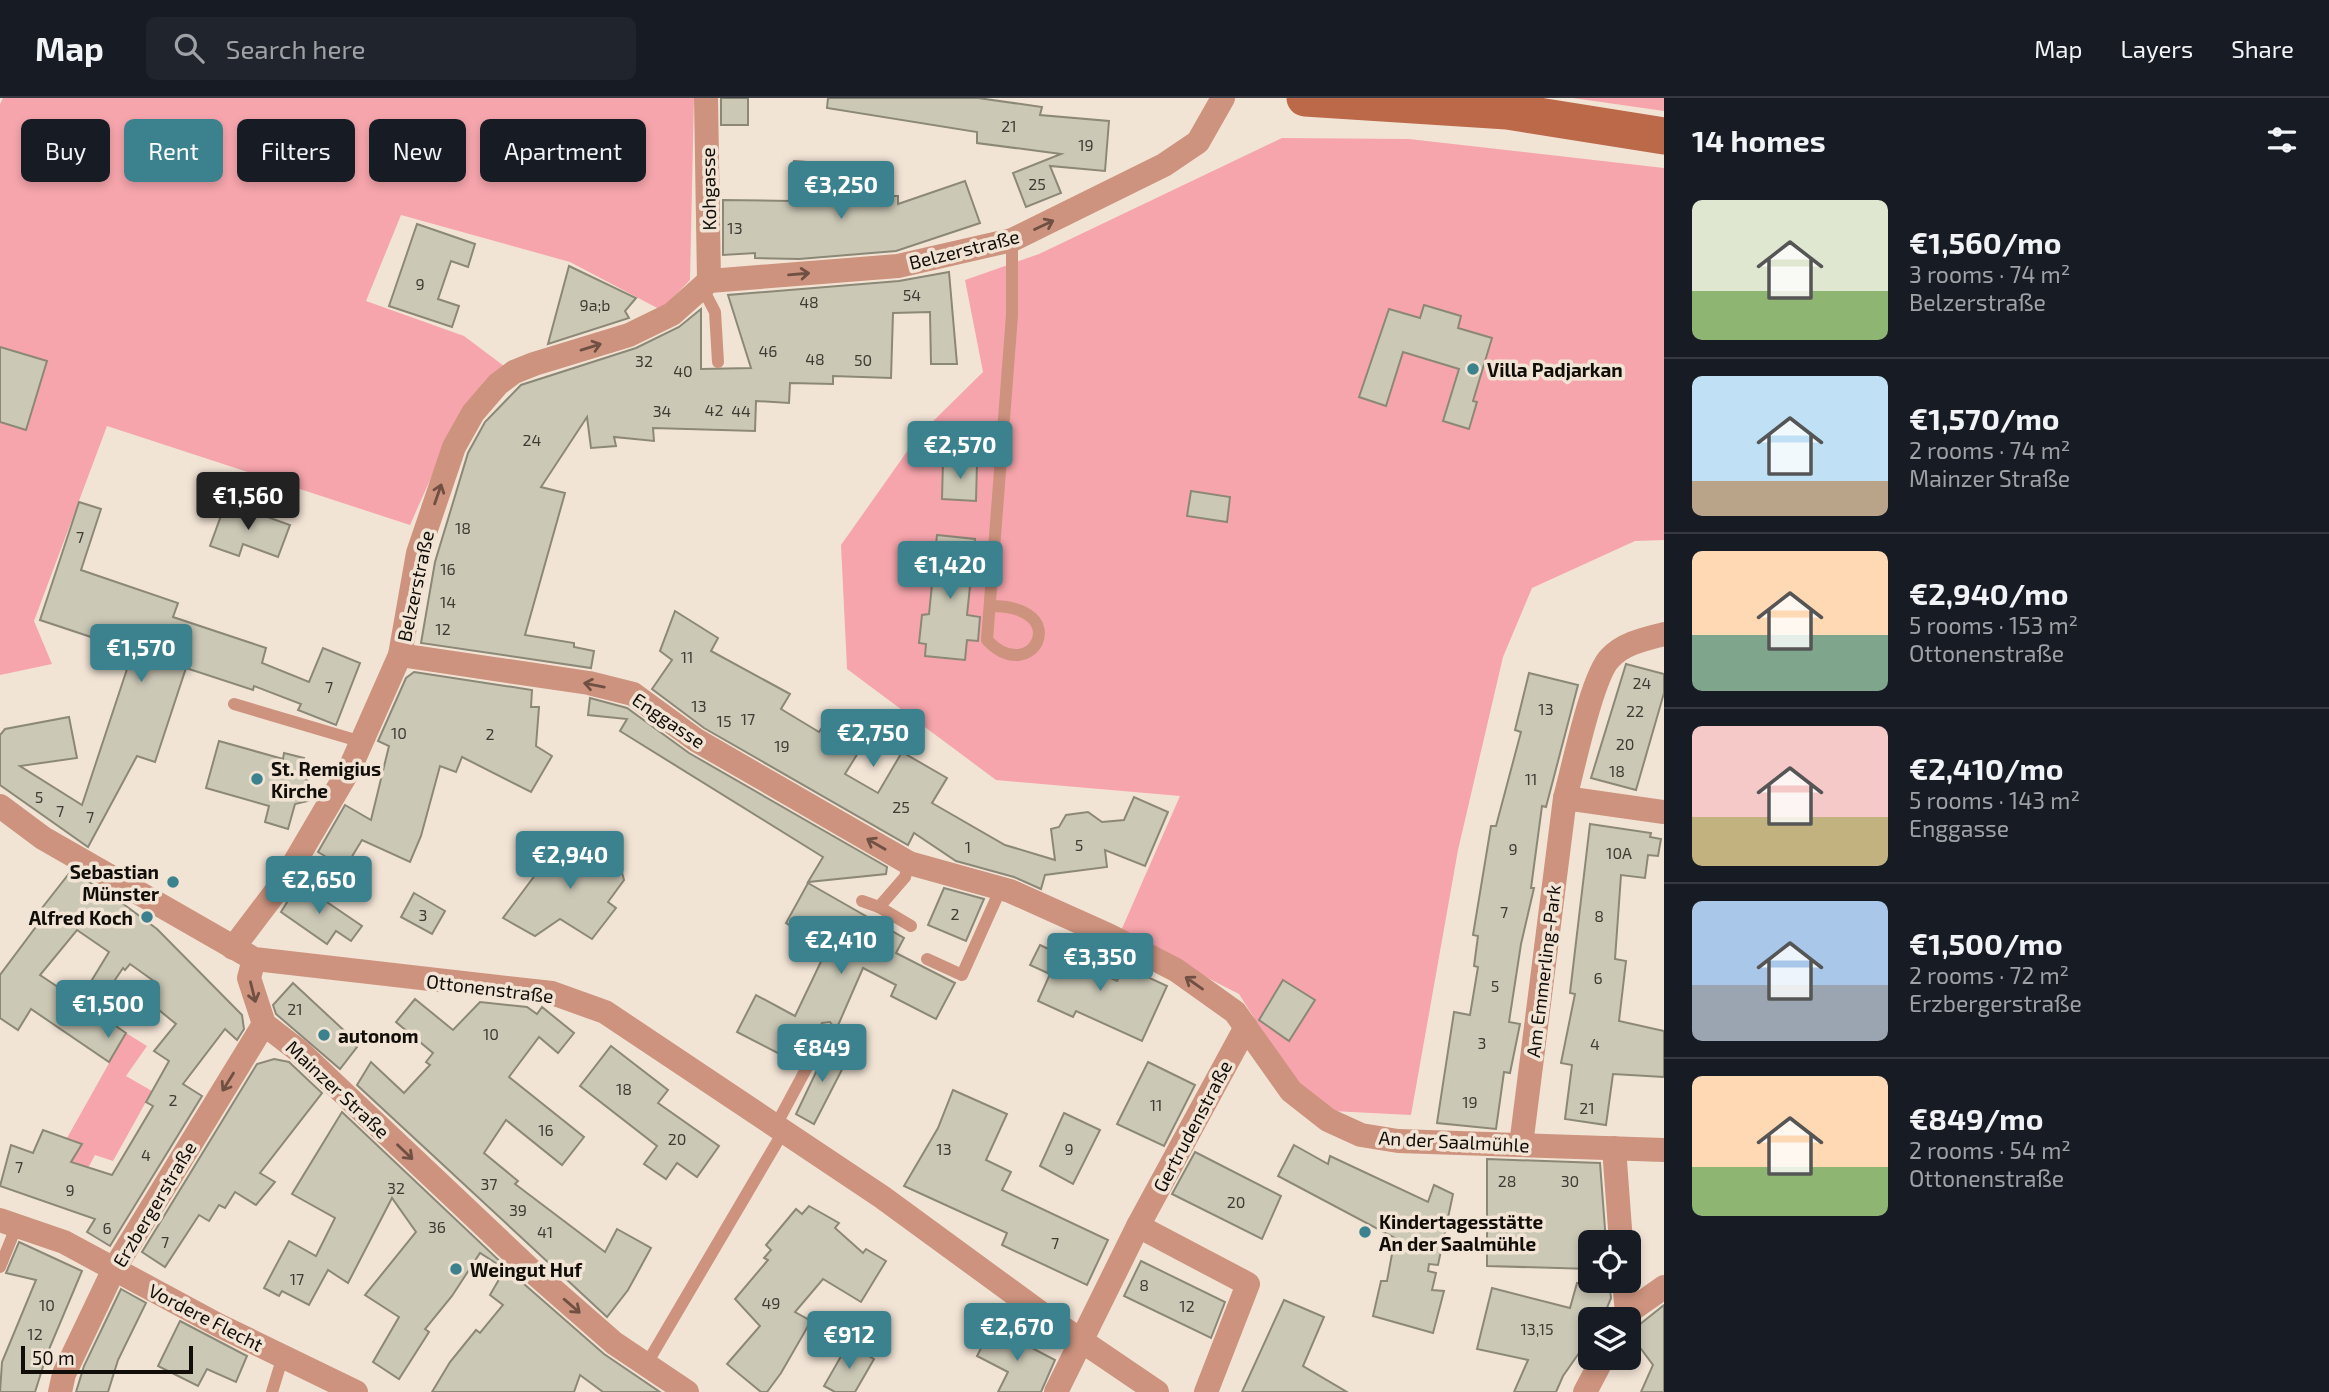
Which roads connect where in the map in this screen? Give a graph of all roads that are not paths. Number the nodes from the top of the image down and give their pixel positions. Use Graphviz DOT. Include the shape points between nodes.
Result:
graph roads {
  1 [pos="706,98"];
  2 [pos="1223,98"];
  3 [pos="1305,98"];
  4 [pos="1664,136"];
  5 [pos="1013,240"];
  6 [pos="705,284"];
  7 [pos="718,362"];
  8 [pos="991,606"];
  9 [pos="1664,634"];
  10 [pos="400,655"];
  11 [pos="234,704"];
  12 [pos="362,742"];
  13 [pos="1565,798"];
  14 [pos="0,806"];
  15 [pos="1664,813"];
  16 [pos="909,863"];
  17 [pos="938,870"];
  18 [pos="1002,888"];
  19 [pos="862,901"];
  20 [pos="879,907"];
  21 [pos="911,926"];
  22 [pos="243,954"];
  23 [pos="927,959"];
  24 [pos="264,1024"];
  25 [pos="1246,1027"];
  26 [pos="827,1030"];
  27 [pos="779,1129"];
  28 [pos="1521,1144"];
  29 [pos="1614,1148"];
  30 [pos="1664,1150"];
  31 [pos="8,1223"];
  32 [pos="1138,1226"];
  33 [pos="1620,1230"];
  34 [pos="0,1267"];
  35 [pos="114,1269"];
  36 [pos="1664,1287"];
  37 [pos="1637,1307"];
  38 [pos="1083,1342"];
  39 [pos="283,1356"];
  40 [pos="646,1364"];
  41 [pos="1599,1370"];
  42 [pos="1593,1389"];
  43 [pos="60,1392"];
  44 [pos="272,1392"];
  45 [pos="356,1392"];
  46 [pos="687,1392"];
  47 [pos="1056,1392"];
  48 [pos="1157,1392"];
  49 [pos="1206,1392"];
  1 -- 6 [label="street, Kohgasse"];
  5 -- 2 [label="street, Belzerstraße, one-way" via="1164,165 1198,142"];
  3 -- 4 [label="main road" via="1507,111"];
  6 -- 5 [label="street, Belzerstraße, one-way" via="898,266"];
  5 -- 8 [label="lane" via="1012,316"];
  6 -- 7 [label="lane" via="715,312"];
  10 -- 6 [label="street, Belzerstraße, one-way" via="418,553 454,447 484,398 514,372 629,335 672,314"];
  8 -- 8 [label="lane" via="988,640 998,651 1012,656 1028,654 1037,646 1041,634 1027,611"];
  9 -- 13 [label="street, Am Emmerling-Park" via="1630,643 1608,659"];
  10 -- 12 [label="street, Belzerstraße"];
  16 -- 10 [label="street, Enggasse, one-way" via="696,740 633,694 589,683"];
  11 -- 12 [label="lane"];
  12 -- 22 [label="street, Belzerstraße"];
  13 -- 15 [label="street"];
  13 -- 28 [label="street, Am Emmerling-Park"];
  14 -- 22 [label="street" via="43,838"];
  16 -- 17 [label="street, Enggasse"];
  16 -- 20 [label="lane" via="905,877"];
  17 -- 18 [label="street, An der Saalmühle"];
  18 -- 23 [label="lane" via="962,975"];
  25 -- 18 [label="street, An der Saalmühle, one-way" via="1235,1012 1176,970"];
  19 -- 20 [label="lane"];
  20 -- 21 [label="lane"];
  22 -- 24 [label="street, one-way"];
  22 -- 27 [label="street, Ottonenstraße" via="552,993 605,1012"];
  24 -- 35 [label="street, Erzbergerstraße, one-way" via="165,1197"];
  24 -- 40 [label="street, Mainzer Straße, one-way" via="299,1051 534,1273 614,1343"];
  25 -- 28 [label="street, An der Saalmühle" via="1291,1091 1328,1120 1361,1135 1398,1141"];
  25 -- 32 [label="street, Gertrudenstraße"];
  26 -- 27 [label="lane"];
  27 -- 38 [label="street, Ottonenstraße"];
  27 -- 40 [label="lane"];
  28 -- 29 [label="street, An der Saalmühle"];
  29 -- 30 [label="street, An der Saalmühle"];
  29 -- 33 [label="street"];
  31 -- 34 [label="lane, Vordere Flecht"];
  31 -- 35 [label="street, Vordere Flecht" via="64,1242"];
  32 -- 38 [label="street, Gertrudenstraße"];
  32 -- 49 [label="street" via="1248,1284"];
  35 -- 39 [label="street, Vordere Flecht"];
  35 -- 43 [label="street, Erzbergerstraße" via="64,1374"];
  36 -- 37 [label="street"];
  38 -- 47 [label="street, Gertrudenstraße"];
  38 -- 48 [label="street, Ottonenstraße"];
  39 -- 44 [label="lane"];
  39 -- 45 [label="street, Vordere Flecht"];
  40 -- 46 [label="street, Mainzer Straße"];
  41 -- 42 [label="street"];
}
